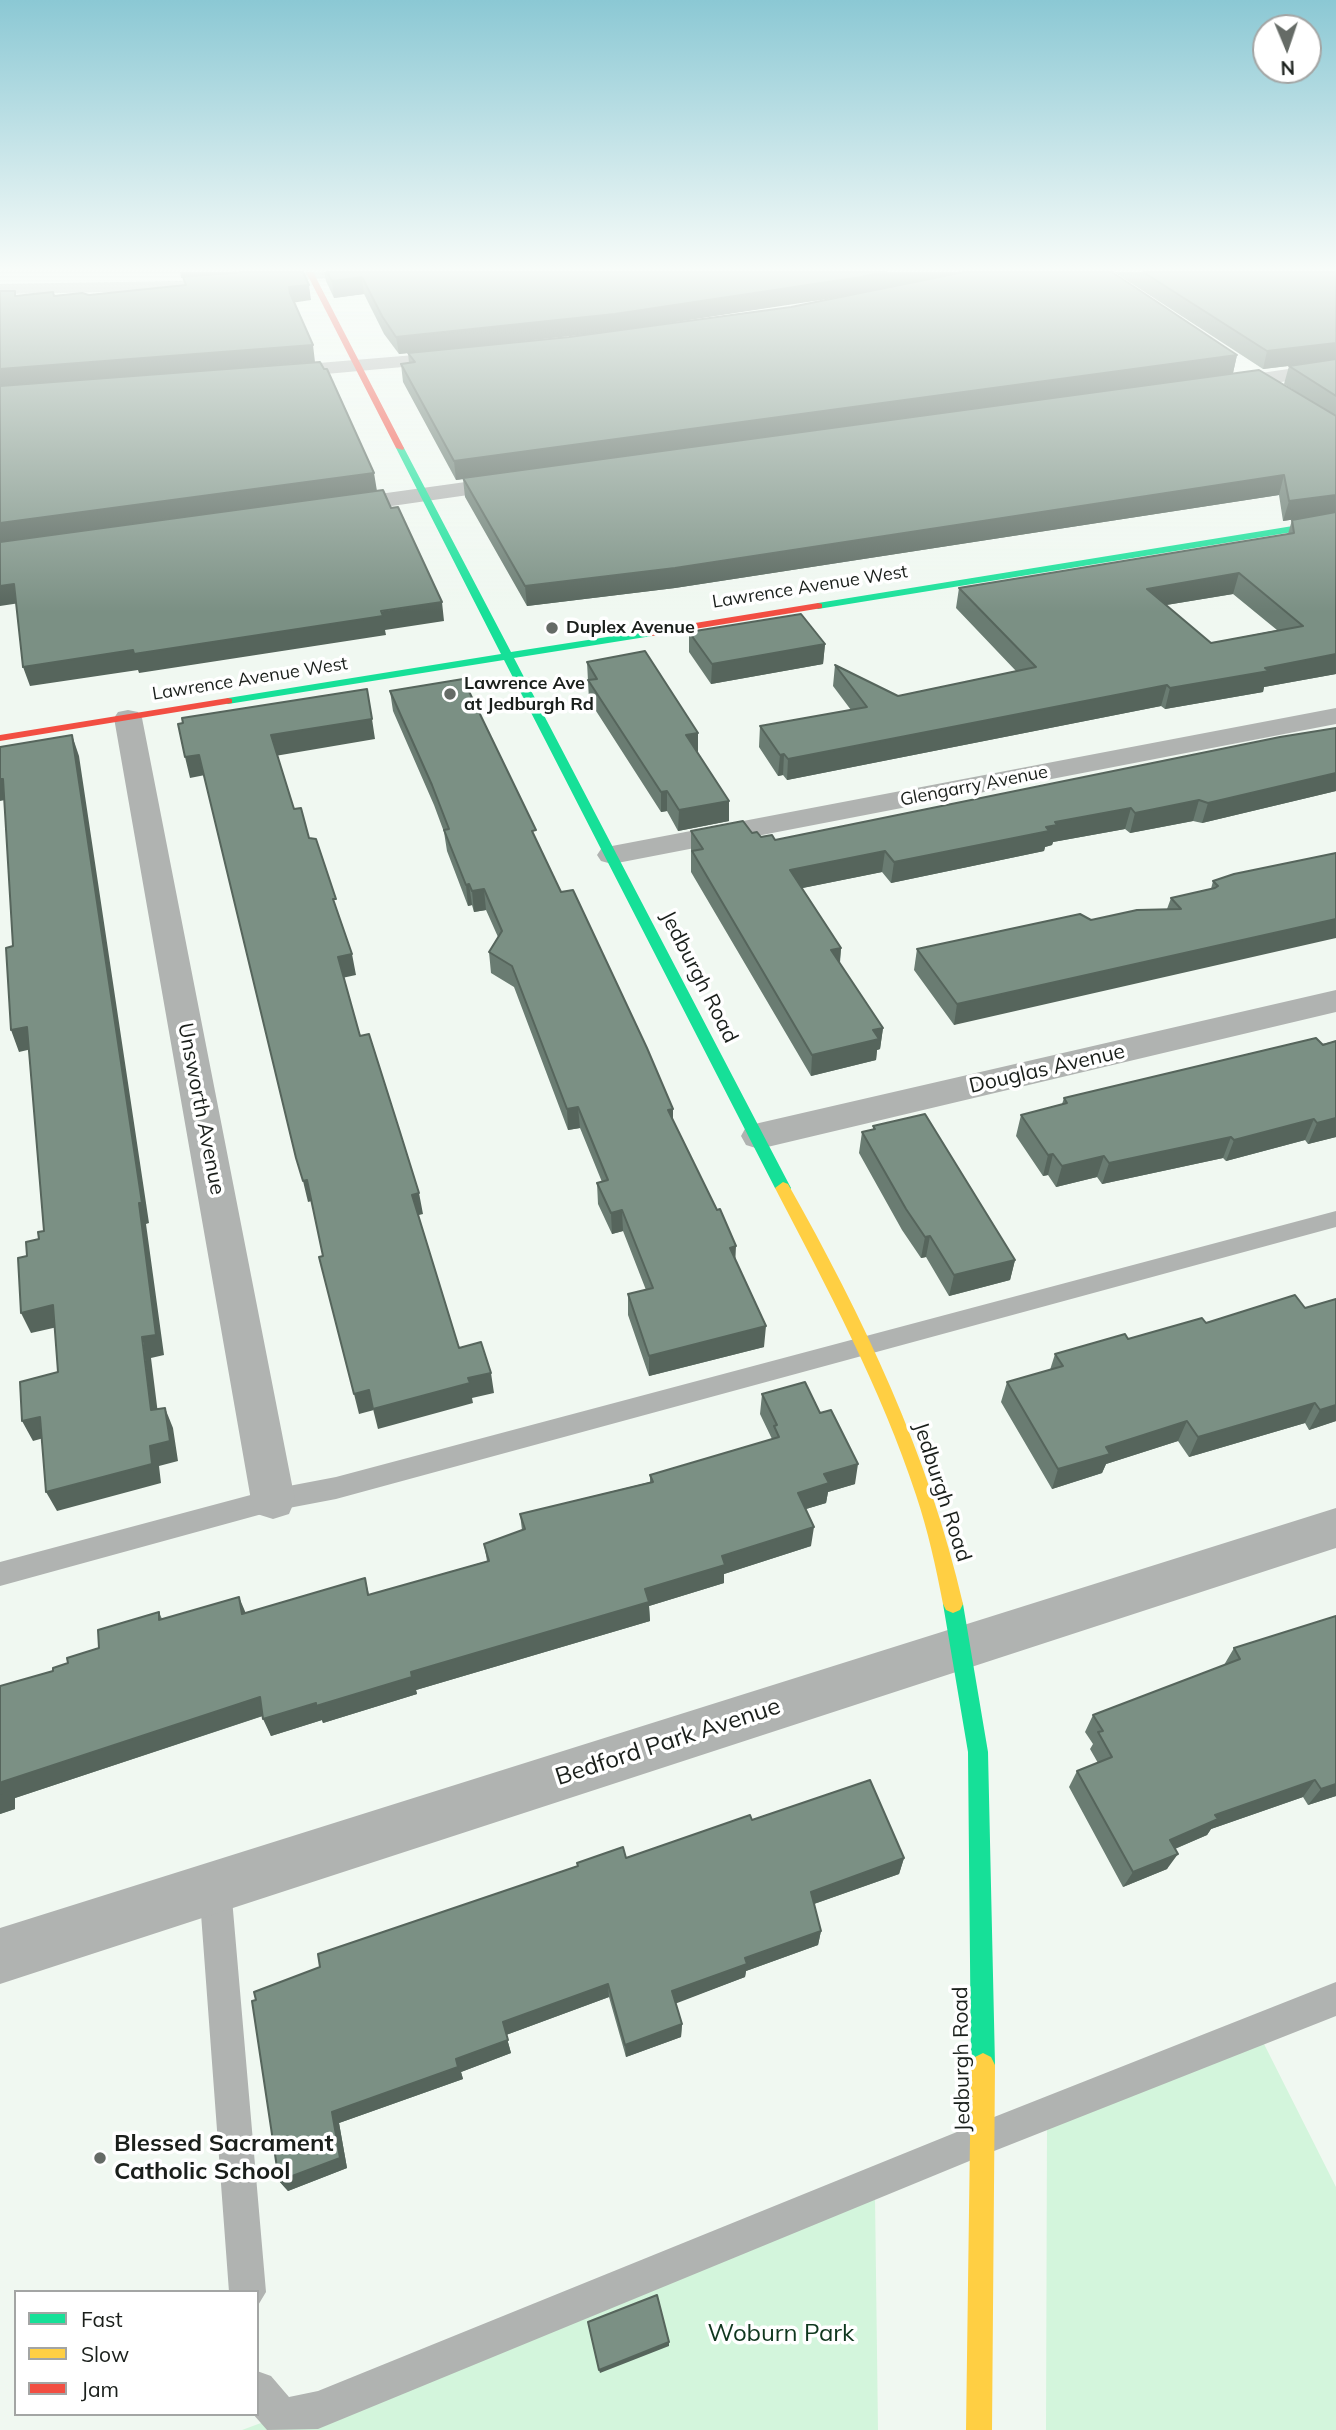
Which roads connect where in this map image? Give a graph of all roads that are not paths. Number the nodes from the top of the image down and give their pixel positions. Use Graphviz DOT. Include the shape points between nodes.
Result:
graph roads {
  1 [pos="368,385"];
  2 [pos="1214,385"];
  3 [pos="1269,385"];
  4 [pos="1196,388"];
  5 [pos="1283,395"];
  6 [pos="540,478"];
  7 [pos="426,494"];
  8 [pos="319,509"];
  9 [pos="1336,522"];
  10 [pos="509,657"];
  11 [pos="1336,716"];
  12 [pos="128,718"];
  13 [pos="0,738"];
  14 [pos="612,855"];
  15 [pos="1336,1001"];
  16 [pos="758,1136"];
  17 [pos="1336,1219"];
  18 [pos="865,1346"];
  19 [pos="273,1500"];
  20 [pos="1336,1528"];
  21 [pos="0,1574"];
  22 [pos="962,1647"];
  23 [pos="215,1887"];
  24 [pos="0,1956"];
  25 [pos="1336,1999"];
  26 [pos="984,2138"];
  27 [pos="248,2290"];
  28 [pos="259,2392"];
  29 [pos="979,2430"];
  1 -- 7 [label="street"];
  2 -- 4 [label="street"];
  3 -- 5 [label="street"];
  6 -- 7 [label="street"];
  7 -- 8 [label="street"];
  7 -- 10 [label="street"];
  9 -- 10 [label="street, Lawrence Avenue West"];
  10 -- 12 [label="street, Lawrence Avenue West"];
  10 -- 14 [label="street, Jedburgh Road"];
  11 -- 14 [label="street, Glengarry Avenue"];
  12 -- 13 [label="street, Lawrence Avenue West"];
  12 -- 19 [label="street, Unsworth Avenue"];
  14 -- 16 [label="street, Jedburgh Road"];
  15 -- 16 [label="street, Douglas Avenue"];
  16 -- 18 [label="street, Jedburgh Road"];
  17 -- 18 [label="lane"];
  18 -- 19 [label="lane" via="336,1488"];
  18 -- 22 [label="street, Jedburgh Road" via="946,1566"];
  19 -- 21 [label="lane"];
  20 -- 22 [label="street, Bedford Park Avenue"];
  22 -- 23 [label="street, Bedford Park Avenue"];
  22 -- 26 [label="street, Jedburgh Road" via="978,1752"];
  23 -- 24 [label="street, Bedford Park Avenue"];
  23 -- 27 [label="lane"];
  25 -- 26 [label="lane"];
  26 -- 28 [label="lane" via="318,2410 282,2418"];
  26 -- 29 [label="street, Jedburgh Road"];
}
